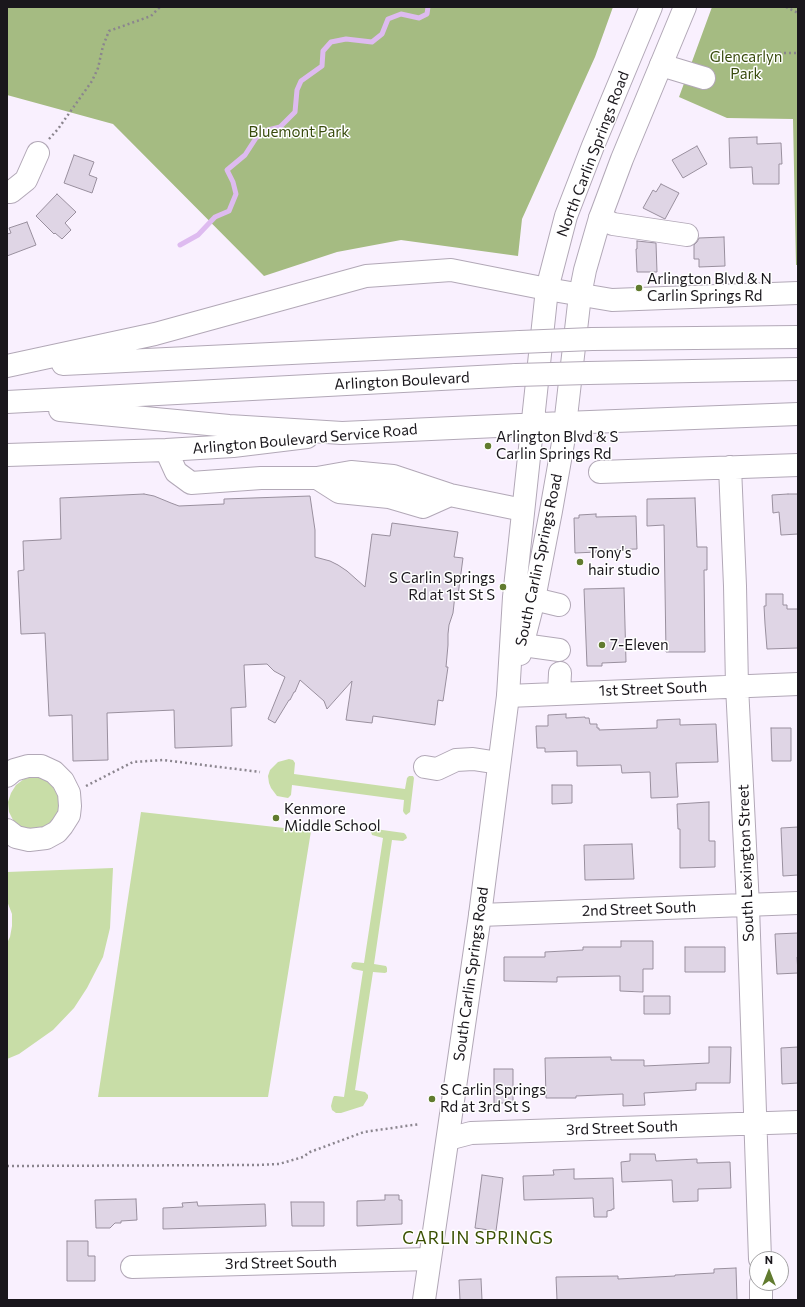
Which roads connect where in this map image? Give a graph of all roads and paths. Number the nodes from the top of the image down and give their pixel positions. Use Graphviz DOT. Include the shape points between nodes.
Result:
graph roads {
  1 [pos="160,7"];
  2 [pos="685,7"];
  3 [pos="786,7"];
  4 [pos="647,8"];
  5 [pos="798,13"];
  6 [pos="779,53"];
  7 [pos="798,53"];
  8 [pos="661,65"];
  9 [pos="704,78"];
  10 [pos="38,153"];
  11 [pos="7,192"];
  12 [pos="600,218"];
  13 [pos="687,235"];
  14 [pos="547,289"];
  15 [pos="798,293"];
  16 [pos="580,295"];
  17 [pos="798,337"];
  18 [pos="7,367"];
  19 [pos="798,370"];
  20 [pos="7,402"];
  21 [pos="7,406"];
  22 [pos="798,414"];
  23 [pos="564,423"];
  24 [pos="532,424"];
  25 [pos="342,433"];
  26 [pos="166,450"];
  27 [pos="7,455"];
  28 [pos="798,465"];
  29 [pos="730,467"];
  30 [pos="600,472"];
  31 [pos="523,510"];
  32 [pos="543,553"];
  33 [pos="534,599"];
  34 [pos="559,605"];
  35 [pos="523,645"];
  36 [pos="559,650"];
  37 [pos="798,684"];
  38 [pos="738,686"];
  39 [pos="508,696"];
  40 [pos="499,763"];
  41 [pos="425,767"];
  42 [pos="260,772"];
  43 [pos="7,776"];
  44 [pos="82,788"];
  45 [pos="7,830"];
  46 [pos="798,903"];
  47 [pos="748,906"];
  48 [pos="480,915"];
  49 [pos="798,1122"];
  50 [pos="420,1124"];
  51 [pos="754,1124"];
  52 [pos="448,1139"];
  53 [pos="7,1166"];
  54 [pos="760,1251"];
  55 [pos="430,1259"];
  56 [pos="132,1267"];
  57 [pos="424,1300"];
  1 -- 10 [label="path" via="151,16 109,31 92,81"];
  2 -- 8 [label="main road, North Carlin Springs Road"];
  3 -- 5 [label="path"];
  4 -- 14 [label="main road, North Carlin Springs Road" via="566,216"];
  6 -- 7 [label="path"];
  8 -- 9 [label="main road"];
  8 -- 12 [label="main road, North Carlin Springs Road"];
  10 -- 11 [label="main road" via="26,180 11,192"];
  12 -- 13 [label="main road" via="613,224"];
  12 -- 16 [label="main road, North Carlin Springs Road"];
  14 -- 16 [label="main road"];
  14 -- 18 [label="main road" via="451,270 366,276 155,334"];
  14 -- 24 [label="main road, North Carlin Springs Road"];
  15 -- 16 [label="main road" via="612,300"];
  16 -- 23 [label="main road, North Carlin Springs Road"];
  17 -- 18 [label="main road, bridge" via="592,339"];
  19 -- 20 [label="main road, Arlington Boulevard, bridge" via="516,375"];
  21 -- 25 [label="main road" via="229,426"];
  22 -- 23 [label="main road, Arlington Boulevard Service Road"];
  23 -- 24 [label="main road, Arlington Boulevard Service Road"];
  23 -- 32 [label="main road, South Carlin Springs Road" via="563,443"];
  24 -- 25 [label="main road, Arlington Boulevard Service Road"];
  24 -- 31 [label="main road, South Carlin Springs Road"];
  25 -- 26 [label="main road, Arlington Boulevard Service Road" via="233,446"];
  26 -- 27 [label="main road, Arlington Boulevard Service Road"];
  26 -- 31 [label="main road, Arlington Boulevard Service Road" via="176,472 191,483 261,478 317,478 339,492 390,497 422,507 450,495"];
  28 -- 29 [label="main road"];
  29 -- 30 [label="main road"];
  29 -- 38 [label="main road, South Lexington Street"];
  31 -- 32 [label="main road"];
  31 -- 39 [label="main road, South Carlin Springs Road"];
  32 -- 33 [label="main road, South Carlin Springs Road"];
  33 -- 34 [label="main road"];
  33 -- 35 [label="main road, South Carlin Springs Road"];
  35 -- 36 [label="main road"];
  35 -- 39 [label="main road, South Carlin Springs Road"];
  37 -- 38 [label="main road, 1st Street South"];
  38 -- 39 [label="main road, 1st Street South" via="559,683"];
  38 -- 47 [label="main road, South Lexington Street"];
  39 -- 40 [label="main road, South Carlin Springs Road"];
  40 -- 41 [label="main road" via="474,759 456,760 437,769"];
  40 -- 48 [label="main road, South Carlin Springs Road"];
  42 -- 44 [label="path" via="163,760 133,762"];
  43 -- 45 [label="main road" via="14,770 28,766 41,766 54,772 63,781 69,793 70,806 69,815 62,826 46,838 29,840 16,837"];
  46 -- 47 [label="main road, 2nd Street South"];
  47 -- 48 [label="main road, 2nd Street South"];
  47 -- 51 [label="main road, South Lexington Street"];
  48 -- 52 [label="main road, South Carlin Springs Road"];
  49 -- 51 [label="main road, 3rd Street South"];
  50 -- 53 [label="path" via="364,1132 310,1152 304,1157 279,1164"];
  51 -- 52 [label="main road, 3rd Street South" via="471,1133"];
  51 -- 54 [label="main road, South Lexington Street"];
  52 -- 55 [label="main road, South Carlin Springs Road"];
  55 -- 56 [label="main road, 3rd Street South"];
  55 -- 57 [label="main road, South Carlin Springs Road"];
}
